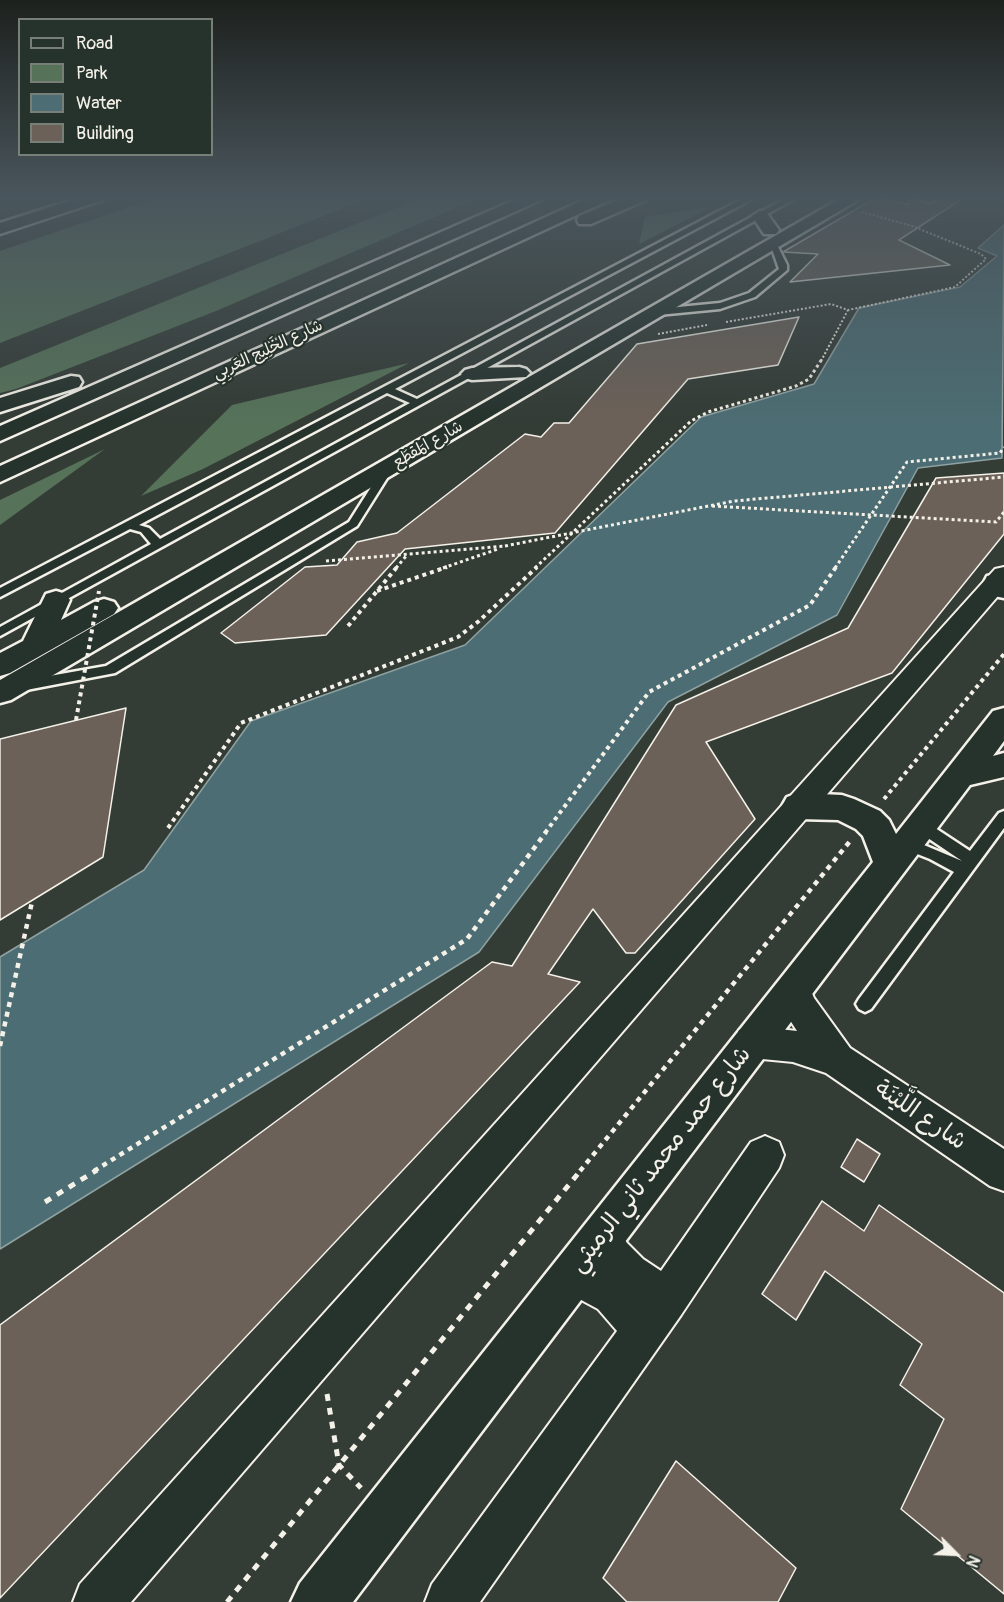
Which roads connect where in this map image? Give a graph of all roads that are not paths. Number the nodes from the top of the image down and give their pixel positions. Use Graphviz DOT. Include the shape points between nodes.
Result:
graph roads {
  1 [pos="369,272"];
  2 [pos="441,272"];
  3 [pos="616,272"];
  4 [pos="653,272"];
  5 [pos="698,272"];
  6 [pos="712,272"];
  7 [pos="781,272"];
  8 [pos="357,277"];
  9 [pos="658,312"];
  10 [pos="530,373"];
  11 [pos="472,374"];
  12 [pos="386,389"];
  13 [pos="418,403"];
  14 [pos="0,405"];
  15 [pos="0,434"];
  16 [pos="389,467"];
  17 [pos="0,475"];
  18 [pos="128,525"];
  19 [pos="158,545"];
  20 [pos="1002,582"];
  21 [pos="0,593"];
  22 [pos="56,600"];
  23 [pos="0,632"];
  24 [pos="35,646"];
  25 [pos="0,666"];
  26 [pos="3,691"];
  27 [pos="1004,719"];
  28 [pos="1004,765"];
  29 [pos="961,776"];
  30 [pos="799,806"];
  31 [pos="1004,817"];
  32 [pos="906,844"];
  33 [pos="968,865"];
  34 [pos="794,990"];
  35 [pos="865,1004"];
  36 [pos="752,1042"];
  37 [pos="837,1060"];
  38 [pos="765,1155"];
  39 [pos="1004,1172"];
  40 [pos="600,1240"];
  41 [pos="574,1273"];
  42 [pos="655,1315"];
  43 [pos="98,1602"];
  44 [pos="319,1602"];
  45 [pos="450,1602"];
  1 -- 8 [label="main road, شارع الخَلِيج العَربِي"];
  2 -- 17 [label="main road, شارع الخَلِيج العَربِي"];
  3 -- 12 [label="lane"];
  4 -- 11 [label="lane"];
  5 -- 10 [label="main road, شارع المَقطَع"];
  6 -- 9 [label="main road, شارع المَقطَع"];
  7 -- 9 [label="lane" via="752,295 736,302"];
  8 -- 14 [label="main road" via="303,290 93,374"];
  8 -- 15 [label="main road, شارع الخَلِيج العَربِي"];
  9 -- 10 [label="main road, شارع المَقطَع"];
  10 -- 11 [label="main road"];
  10 -- 16 [label="main road, شارع المَقطَع"];
  10 -- 24 [label="main road, شارع المَقطَع"];
  11 -- 13 [label="lane"];
  12 -- 13 [label="lane"];
  12 -- 18 [label="lane"];
  13 -- 19 [label="lane"];
  16 -- 26 [label="main road, شارع المَقطَع"];
  16 -- 26 [label="lane" via="353,524 110,670"];
  18 -- 19 [label="lane" via="145,530"];
  18 -- 21 [label="lane"];
  19 -- 22 [label="lane"];
  20 -- 30 [label="street"];
  22 -- 23 [label="lane"];
  22 -- 24 [label="main road"];
  24 -- 25 [label="main road, شارع المَقطَع"];
  27 -- 29 [label="main road, شارع حمد محمد ثاني الرميثي"];
  28 -- 29 [label="main road"];
  29 -- 32 [label="main road, شارع حمد محمد ثاني الرميثي"];
  30 -- 32 [label="main road" via="842,808"];
  30 -- 43 [label="street"];
  31 -- 33 [label="lane"];
  32 -- 33 [label="lane"];
  32 -- 33 [label="lane" via="945,844"];
  32 -- 34 [label="main road, شارع حمد محمد ثاني الرميثي"];
  33 -- 35 [label="lane"];
  34 -- 36 [label="main road, شارع حمد محمد ثاني الرميثي"];
  34 -- 37 [label="street, شارع اللَّيْنَة" via="800,1006"];
  36 -- 37 [label="street, شارع اللَّيْنَة" via="793,1046"];
  36 -- 40 [label="main road, شارع حمد محمد ثاني الرميثي"];
  37 -- 39 [label="street, شارع اللَّيْنَة"];
  38 -- 42 [label="street"];
  40 -- 41 [label="main road, شارع حمد محمد ثاني الرميثي"];
  40 -- 42 [label="street"];
  41 -- 42 [label="street"];
  41 -- 44 [label="main road, شارع حمد محمد ثاني الرميثي"];
  42 -- 45 [label="street"];
}
